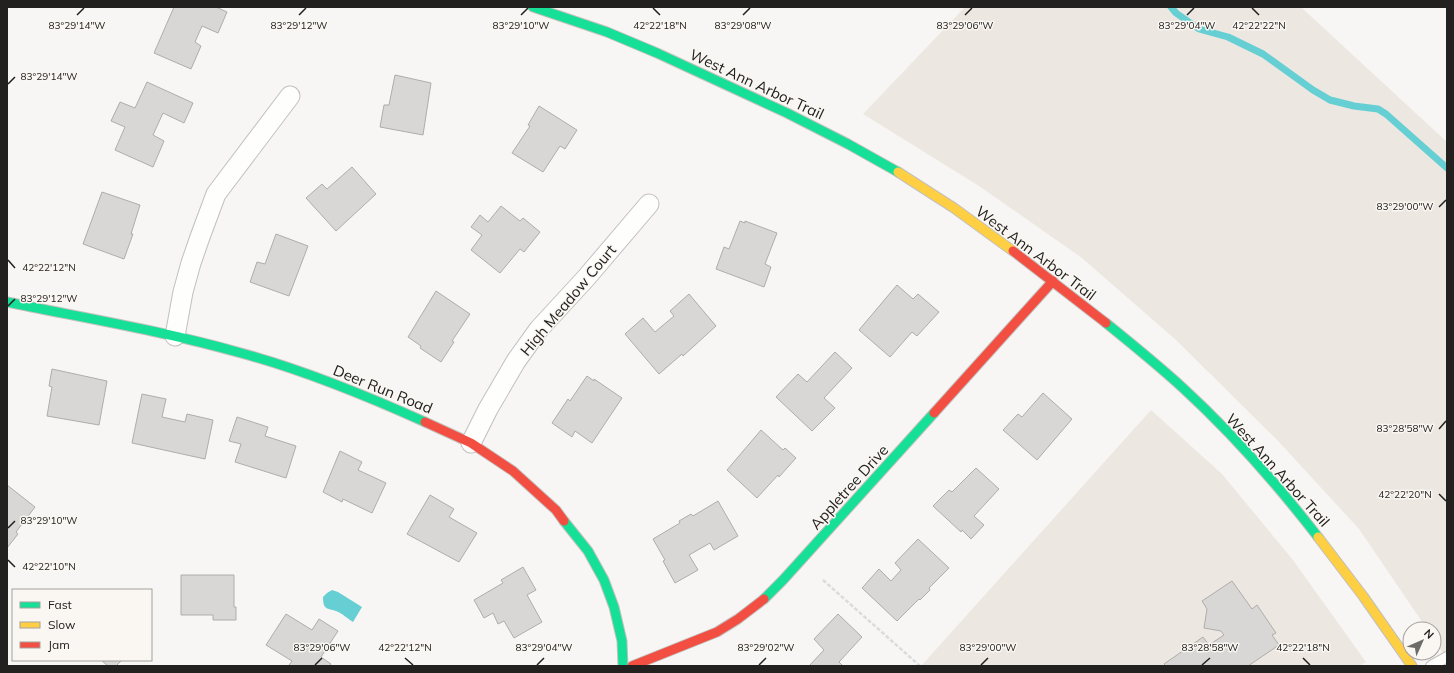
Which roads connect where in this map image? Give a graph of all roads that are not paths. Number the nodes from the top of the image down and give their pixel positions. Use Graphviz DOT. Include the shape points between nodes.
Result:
graph roads {
  1 [pos="533,7"];
  2 [pos="290,96"];
  3 [pos="649,204"];
  4 [pos="1053,282"];
  5 [pos="7,302"];
  6 [pos="175,336"];
  7 [pos="472,443"];
  8 [pos="1447,657"];
  9 [pos="624,666"];
  10 [pos="632,666"];
  11 [pos="1412,666"];
  12 [pos="1431,666"];
  1 -- 4 [label="street, West Ann Arbor Trail" via="618,36 799,118 935,195"];
  2 -- 6 [label="street" via="216,194 192,263"];
  3 -- 7 [label="street, High Meadow Court" via="539,328 488,408"];
  4 -- 10 [label="street, Appletree Drive" via="765,598 717,632"];
  4 -- 11 [label="street, West Ann Arbor Trail" via="1152,360 1185,390 1267,475 1333,554"];
  5 -- 6 [label="street, Deer Run Road"];
  6 -- 7 [label="street, Deer Run Road" via="242,353 330,382"];
  7 -- 9 [label="street, Deer Run Road" via="513,471 556,510 588,551 604,580 614,607 622,641"];
  8 -- 12 [label="lane"];
}
